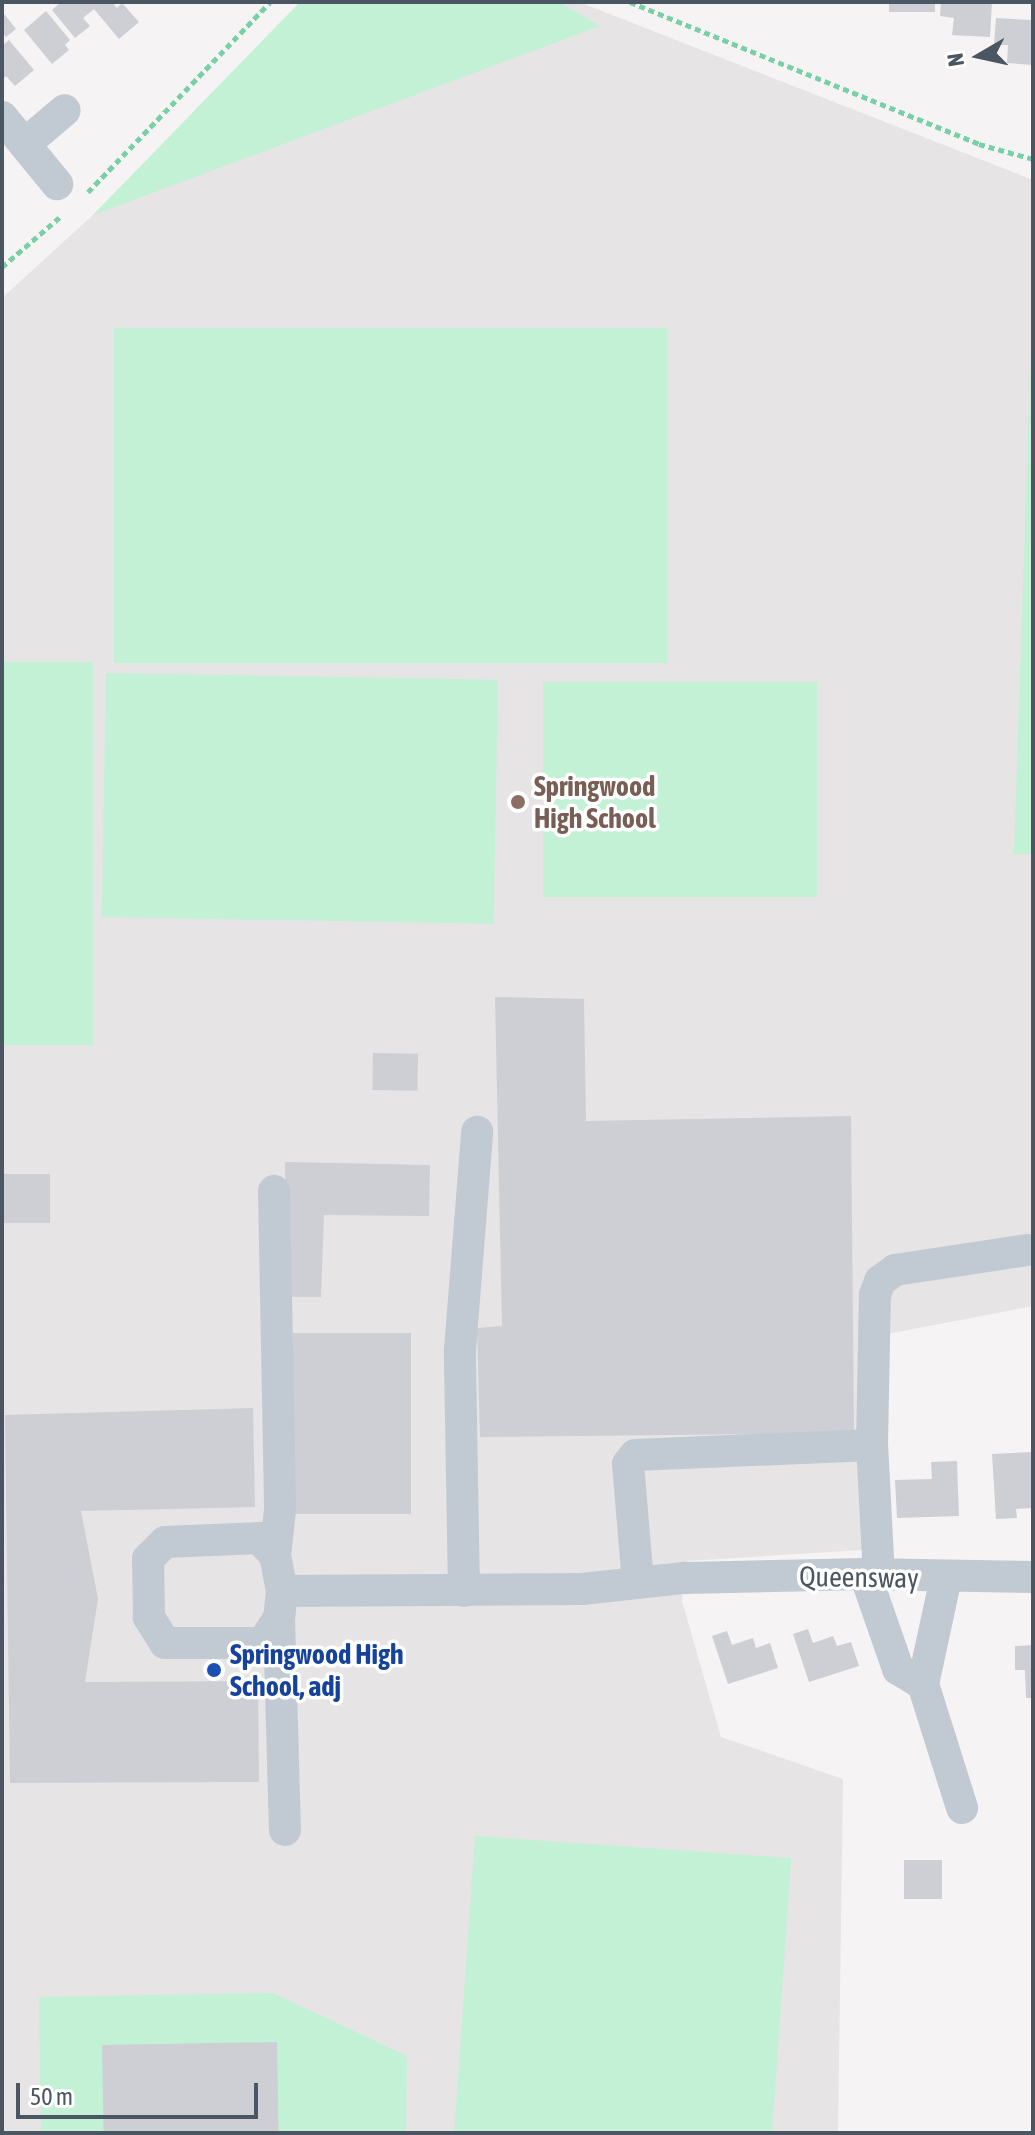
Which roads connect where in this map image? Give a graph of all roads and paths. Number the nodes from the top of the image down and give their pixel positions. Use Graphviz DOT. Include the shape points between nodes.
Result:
graph roads {
  1 [pos="270,2"];
  2 [pos="630,2"];
  3 [pos="65,110"];
  4 [pos="2,117"];
  5 [pos="25,144"];
  6 [pos="1033,159"];
  7 [pos="67,199"];
  8 [pos="2,267"];
  9 [pos="477,1132"];
  10 [pos="274,1191"];
  11 [pos="1027,1250"];
  12 [pos="872,1445"];
  13 [pos="275,1555"];
  14 [pos="872,1576"];
  15 [pos="1033,1577"];
  16 [pos="946,1578"];
  17 [pos="638,1583"];
  18 [pos="464,1591"];
  19 [pos="280,1605"];
  20 [pos="923,1684"];
  21 [pos="962,1808"];
  22 [pos="285,1830"];
  1 -- 7 [label="path"];
  2 -- 6 [label="path" via="979,144"];
  3 -- 5 [label="street"];
  4 -- 5 [label="street"];
  5 -- 7 [label="street"];
  7 -- 8 [label="path"];
  9 -- 18 [label="street" via="460,1350"];
  10 -- 13 [label="street" via="280,1510"];
  11 -- 12 [label="street" via="895,1270 880,1281 875,1295"];
  12 -- 14 [label="street"];
  12 -- 17 [label="street" via="635,1455 628,1464"];
  13 -- 19 [label="street"];
  13 -- 19 [label="street" via="259,1538 165,1542 148,1559 149,1617 165,1643 263,1643"];
  14 -- 16 [label="street, Queensway"];
  14 -- 17 [label="street, Queensway"];
  14 -- 20 [label="street" via="898,1669"];
  15 -- 16 [label="street, Queensway"];
  16 -- 20 [label="street"];
  17 -- 18 [label="street, Queensway"];
  18 -- 19 [label="street, Queensway"];
  19 -- 22 [label="street"];
  20 -- 21 [label="street"];
}
